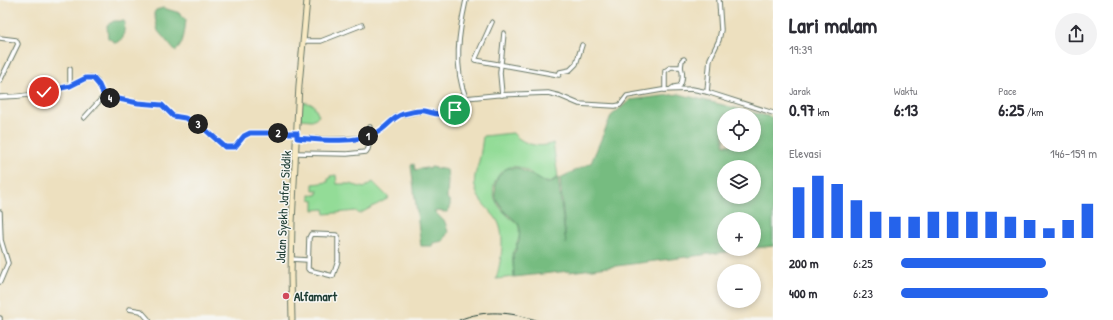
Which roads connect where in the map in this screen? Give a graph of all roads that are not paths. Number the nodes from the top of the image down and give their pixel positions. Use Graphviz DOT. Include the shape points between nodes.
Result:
graph roads {
  1 [pos="307,0"];
  2 [pos="466,0"];
  3 [pos="720,0"];
  4 [pos="492,22"];
  5 [pos="362,25"];
  6 [pos="504,33"];
  7 [pos="0,38"];
  8 [pos="304,41"];
  9 [pos="582,45"];
  10 [pos="684,59"];
  11 [pos="501,64"];
  12 [pos="681,67"];
  13 [pos="70,69"];
  14 [pos="0,80"];
  15 [pos="70,86"];
  16 [pos="665,90"];
  17 [pos="671,90"];
  18 [pos="707,92"];
  19 [pos="502,95"];
  20 [pos="104,96"];
  21 [pos="0,97"];
  22 [pos="466,98"];
  23 [pos="773,113"];
  24 [pos="84,118"];
  25 [pos="370,127"];
  26 [pos="297,136"];
  27 [pos="371,136"];
  28 [pos="296,153"];
  29 [pos="0,212"];
  30 [pos="2,250"];
  31 [pos="291,260"];
  32 [pos="307,260"];
  33 [pos="0,282"];
  34 [pos="129,309"];
  35 [pos="149,320"];
  36 [pos="292,320"];
  1 -- 8 [label="main road, Jalan Syekh Jafar Siddik"];
  2 -- 22 [label="street" via="458,58 460,81"];
  3 -- 18 [label="street" via="721,30 710,59"];
  4 -- 11 [label="street" via="475,60"];
  5 -- 8 [label="street" via="321,41"];
  6 -- 11 [label="street"];
  7 -- 14 [label="street" via="16,40 18,44"];
  8 -- 26 [label="main road, Jalan Syekh Jafar Siddik"];
  9 -- 11 [label="street" via="576,64 559,75"];
  10 -- 12 [label="street"];
  11 -- 19 [label="street"];
  12 -- 16 [label="street" via="671,67 665,71"];
  12 -- 17 [label="street" via="681,84"];
  13 -- 15 [label="street"];
  15 -- 20 [label="street" via="86,78 93,78"];
  15 -- 21 [label="street" via="31,95"];
  16 -- 17 [label="street"];
  16 -- 19 [label="street" via="626,96 620,105 615,106 579,104 548,93"];
  17 -- 18 [label="street" via="683,88"];
  18 -- 23 [label="street"];
  19 -- 22 [label="street"];
  20 -- 24 [label="street"];
  20 -- 26 [label="street" via="162,105 173,116 200,125 225,147 235,147 250,133"];
  22 -- 27 [label="street" via="458,107 445,113 422,111 394,118 382,130"];
  25 -- 27 [label="street"];
  26 -- 27 [label="street" via="340,140"];
  26 -- 28 [label="main road, Jalan Syekh Jafar Siddik"];
  27 -- 28 [label="street" via="368,149 364,152"];
  28 -- 31 [label="main road, Jalan Syekh Jafar Siddik"];
  29 -- 30 [label="street"];
  30 -- 33 [label="street" via="8,263"];
  31 -- 32 [label="street"];
  31 -- 36 [label="main road, Jalan Syekh Jafar Siddik"];
  32 -- 32 [label="street" via="309,270 334,276 338,261 338,236 310,235"];
  34 -- 35 [label="street" via="141,311"];
}
